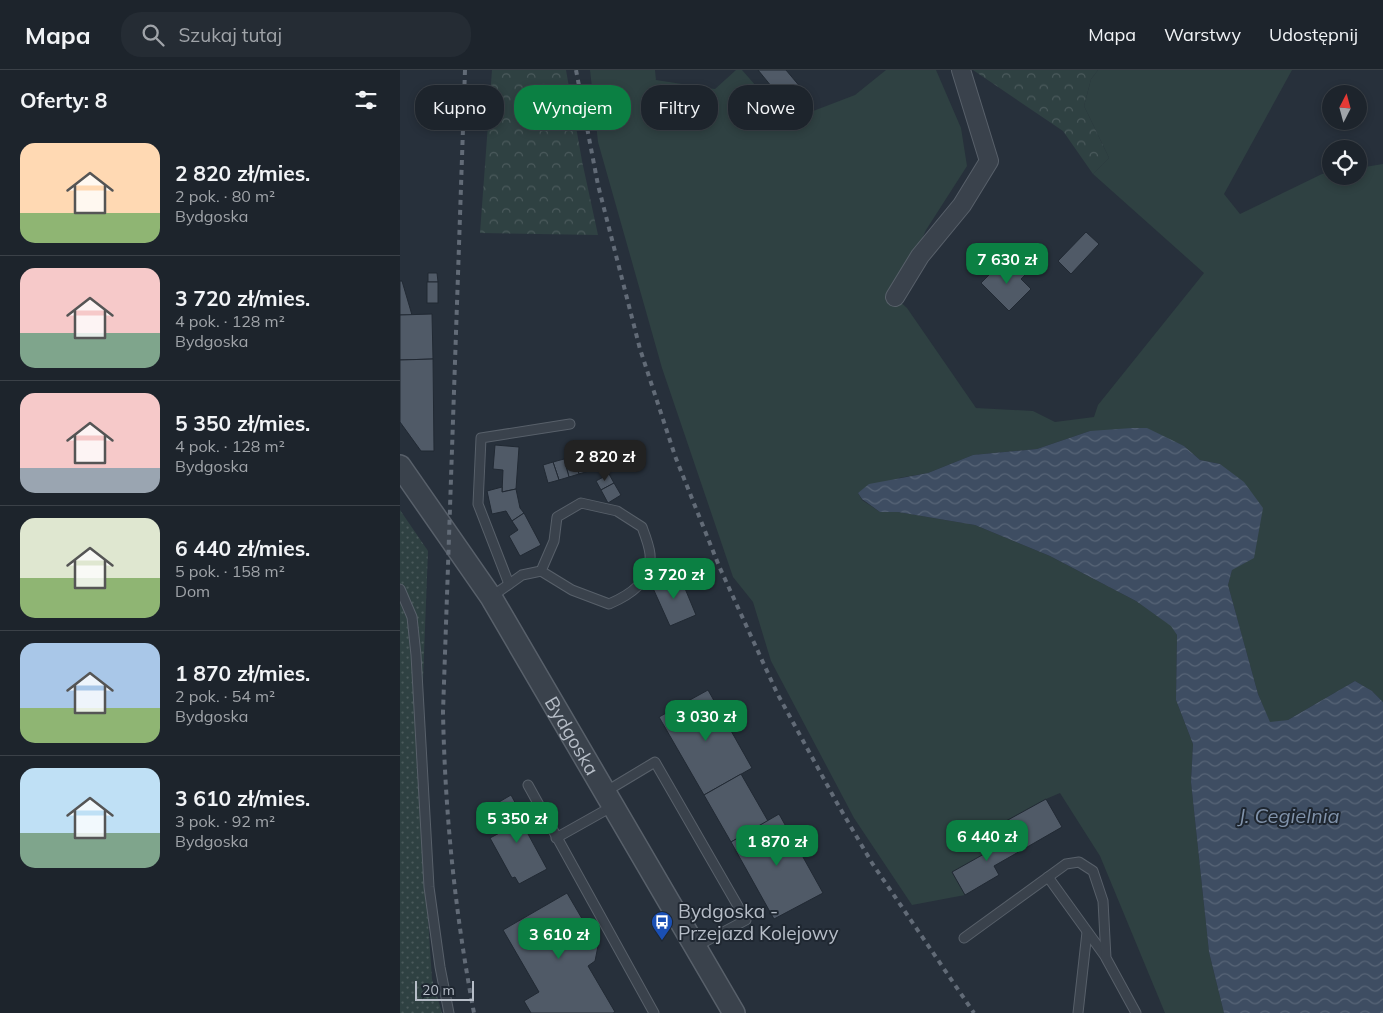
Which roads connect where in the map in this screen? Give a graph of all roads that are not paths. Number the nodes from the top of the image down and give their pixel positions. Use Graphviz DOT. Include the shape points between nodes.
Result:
graph roads {
  1 [pos="961,70"];
  2 [pos="895,298"];
  3 [pos="570,424"];
  4 [pos="400,466"];
  5 [pos="541,571"];
  6 [pos="509,584"];
  7 [pos="400,589"];
  8 [pos="491,597"];
  9 [pos="528,785"];
  10 [pos="609,799"];
  11 [pos="556,838"];
  12 [pos="1048,877"];
  13 [pos="1087,932"];
  14 [pos="964,938"];
  15 [pos="695,947"];
  16 [pos="1106,958"];
  17 [pos="449,1013"];
  18 [pos="654,1013"];
  19 [pos="734,1013"];
  20 [pos="1078,1013"];
  21 [pos="1136,1013"];
  1 -- 2 [label="street" via="989,160 962,205 920,256"];
  3 -- 6 [label="lane" via="481,438 478,504"];
  4 -- 8 [label="street, Bydgoska"];
  5 -- 5 [label="lane" via="572,590 609,604 629,596 645,578 650,554 642,527 617,510 581,503 557,517 554,541"];
  5 -- 6 [label="lane" via="522,575"];
  6 -- 8 [label="lane"];
  7 -- 17 [label="lane" via="412,617 428,887"];
  8 -- 10 [label="street, Bydgoska"];
  9 -- 11 [label="lane"];
  10 -- 11 [label="lane"];
  10 -- 15 [label="street, Bydgoska"];
  10 -- 15 [label="lane" via="655,762 746,920"];
  11 -- 18 [label="lane"];
  12 -- 13 [label="lane"];
  12 -- 14 [label="lane"];
  12 -- 16 [label="lane" via="1066,864 1079,862 1093,871 1103,901"];
  13 -- 16 [label="lane"];
  13 -- 20 [label="lane"];
  15 -- 19 [label="street, Bydgoska"];
  16 -- 21 [label="lane"];
}
